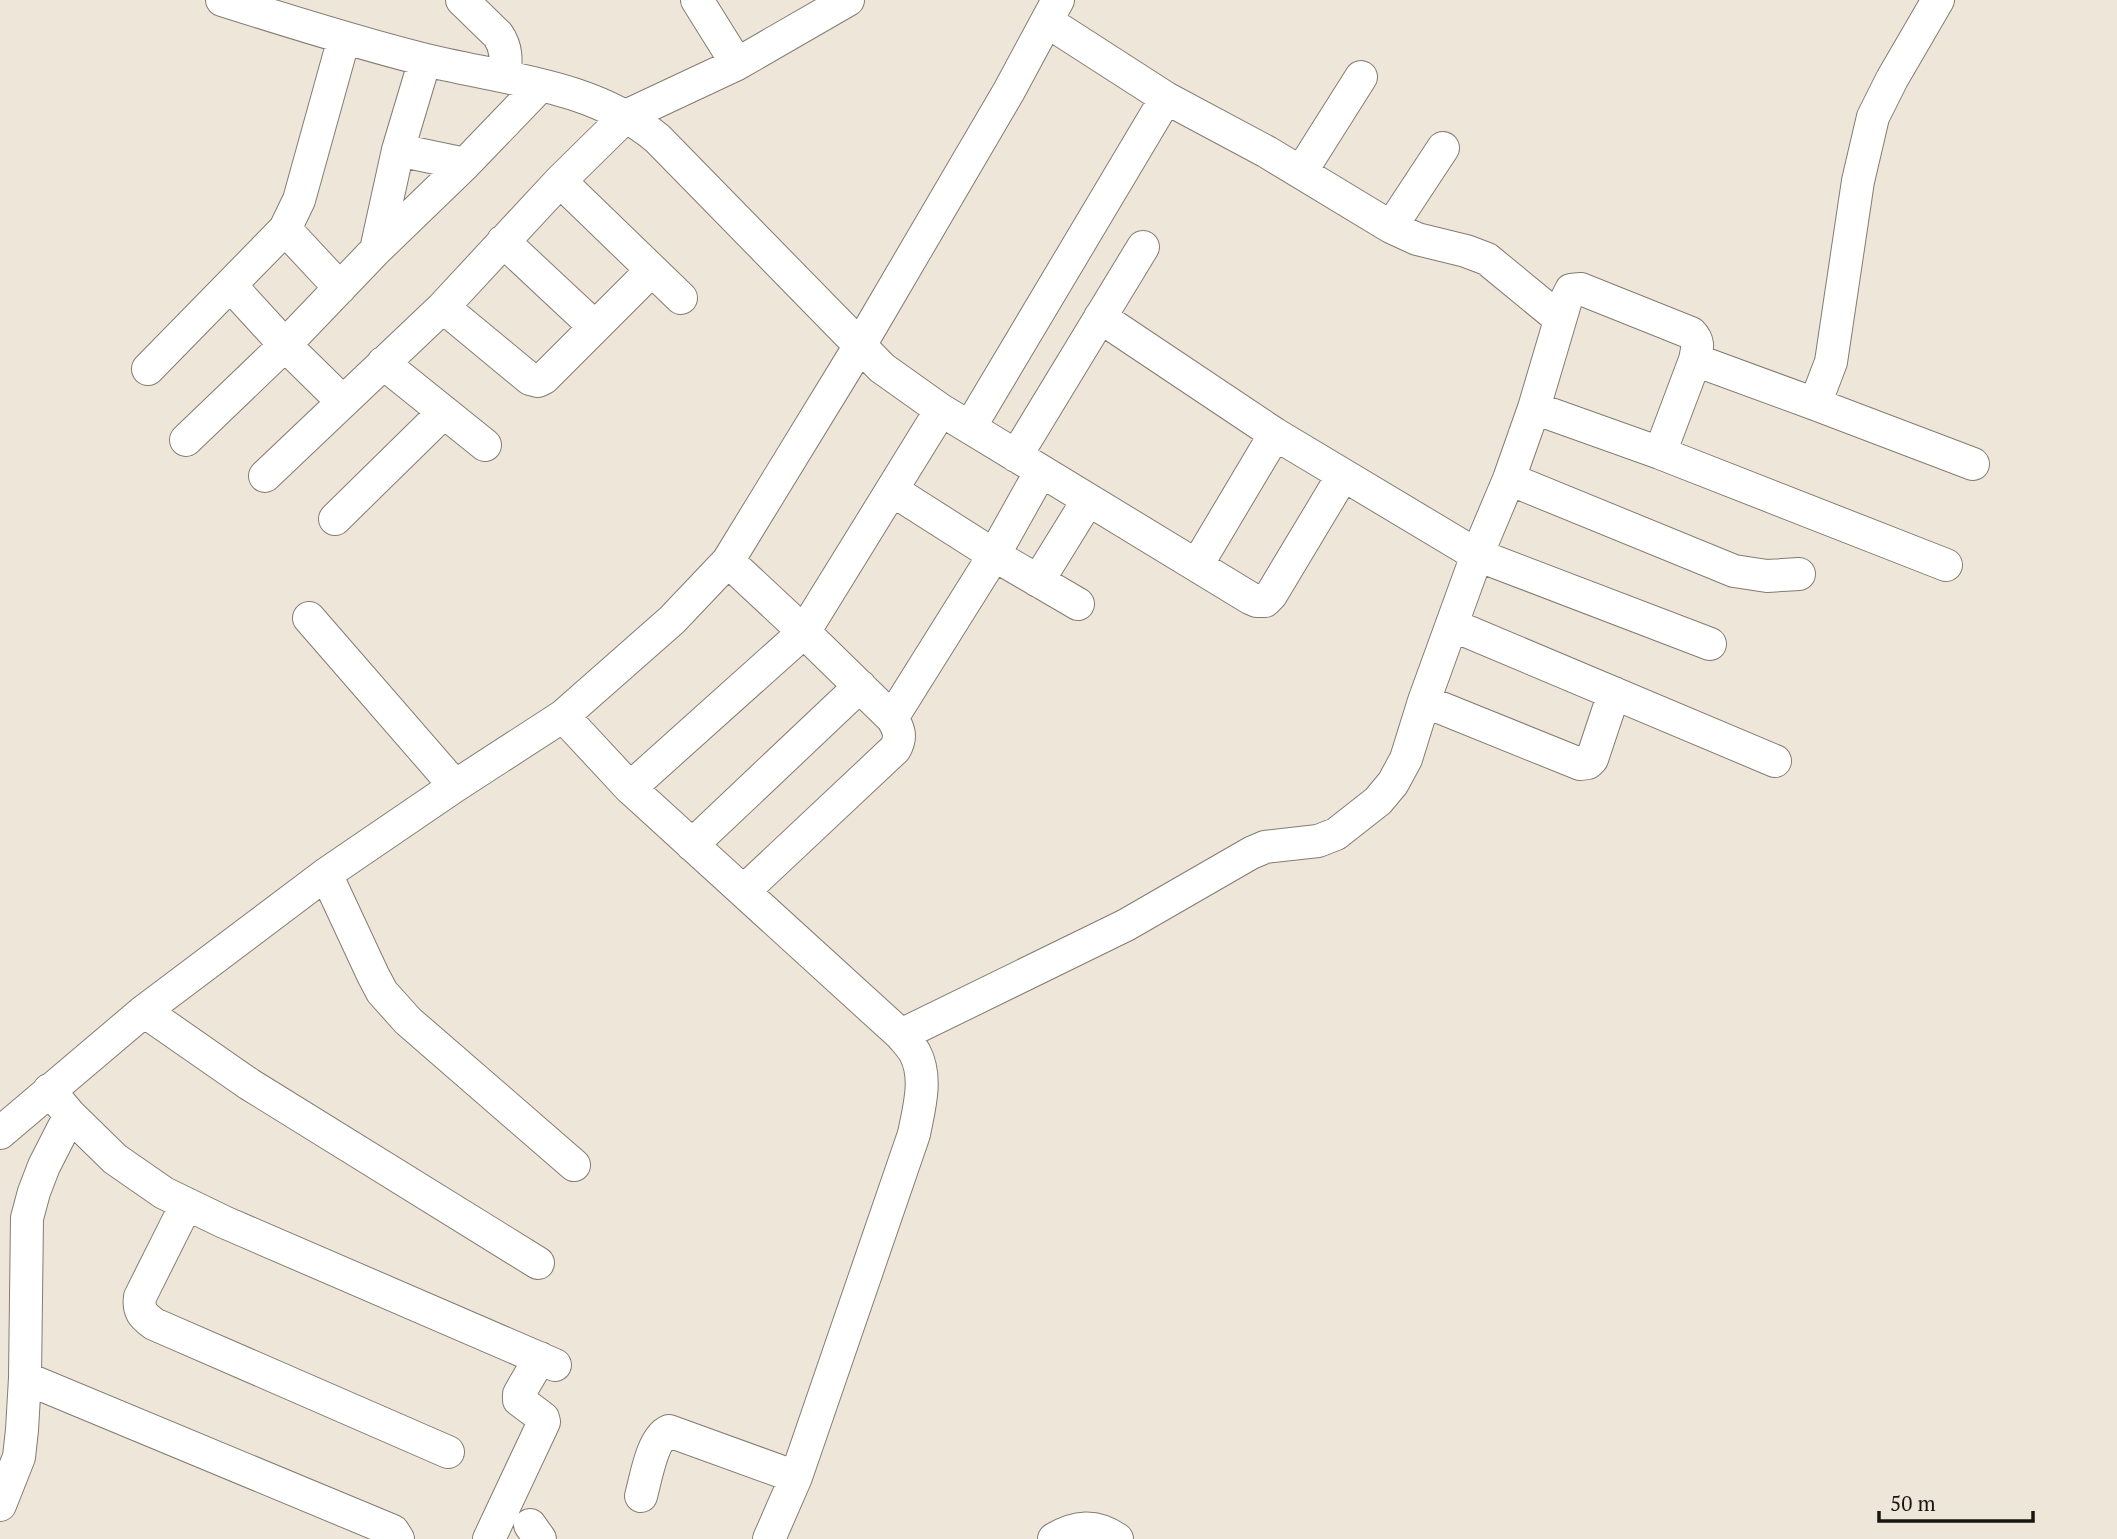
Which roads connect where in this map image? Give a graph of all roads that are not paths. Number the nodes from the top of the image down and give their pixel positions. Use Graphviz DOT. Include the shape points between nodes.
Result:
graph roads {
  1 [pos="222,0"];
  2 [pos="462,0"];
  3 [pos="697,0"];
  4 [pos="848,0"];
  5 [pos="1938,0"];
  6 [pos="1053,11"];
  7 [pos="344,38"];
  8 [pos="425,60"];
  9 [pos="737,64"];
  10 [pos="505,75"];
  11 [pos="1361,77"];
  12 [pos="541,85"];
  13 [pos="1166,98"];
  14 [pos="626,116"];
  15 [pos="1443,148"];
  16 [pos="398,150"];
  17 [pos="465,164"];
  18 [pos="1301,172"];
  19 [pos="560,181"];
  20 [pos="1391,227"];
  21 [pos="285,229"];
  22 [pos="503,241"];
  23 [pos="1143,247"];
  24 [pos="376,250"];
  25 [pos="652,270"];
  26 [pos="231,286"];
  27 [pos="340,288"];
  28 [pos="681,298"];
  29 [pos="443,307"];
  30 [pos="1100,317"];
  31 [pos="1560,319"];
  32 [pos="595,327"];
  33 [pos="285,345"];
  34 [pos="859,347"];
  35 [pos="1695,360"];
  36 [pos="383,363"];
  37 [pos="148,369"];
  38 [pos="342,401"];
  39 [pos="1815,404"];
  40 [pos="1534,408"];
  41 [pos="940,410"];
  42 [pos="444,412"];
  43 [pos="970,428"];
  44 [pos="1275,434"];
  45 [pos="186,440"];
  46 [pos="485,445"];
  47 [pos="1660,453"];
  48 [pos="1028,463"];
  49 [pos="1973,464"];
  50 [pos="1343,475"];
  51 [pos="265,476"];
  52 [pos="1509,479"];
  53 [pos="892,491"];
  54 [pos="1088,500"];
  55 [pos="335,519"];
  56 [pos="994,555"];
  57 [pos="1477,555"];
  58 [pos="728,561"];
  59 [pos="1197,565"];
  60 [pos="1946,565"];
  61 [pos="1799,574"];
  62 [pos="1038,581"];
  63 [pos="1078,604"];
  64 [pos="309,618"];
  65 [pos="1452,625"];
  66 [pos="804,632"];
  67 [pos="1710,644"];
  68 [pos="860,686"];
  69 [pos="1614,693"];
  70 [pos="1424,701"];
  71 [pos="563,716"];
  72 [pos="892,718"];
  73 [pos="1775,761"];
  74 [pos="455,786"];
  75 [pos="631,788"];
  76 [pos="692,845"];
  77 [pos="326,874"];
  78 [pos="745,890"];
  79 [pos="144,1011"];
  80 [pos="901,1035"];
  81 [pos="49,1090"];
  82 [pos="70,1115"];
  83 [pos="0,1133"];
  84 [pos="575,1165"];
  85 [pos="186,1205"];
  86 [pos="0,1250"];
  87 [pos="538,1263"];
  88 [pos="25,1280"];
  89 [pos="25,1378"];
  90 [pos="448,1452"];
  91 [pos="796,1477"];
  92 [pos="640,1496"];
  93 [pos="0,1505"];
  94 [pos="398,1539"];
  95 [pos="489,1539"];
  96 [pos="769,1539"];
  97 [pos="1054,1539"];
  98 [pos="1116,1539"];
  1 -- 7 [label="street"];
  2 -- 10 [label="street" via="502,41"];
  3 -- 9 [label="street"];
  4 -- 9 [label="street"];
  5 -- 39 [label="street" via="1874,117 1858,181 1831,362"];
  6 -- 13 [label="street"];
  6 -- 34 [label="street"];
  7 -- 8 [label="street"];
  7 -- 21 [label="street" via="299,200"];
  8 -- 10 [label="street"];
  8 -- 16 [label="street"];
  9 -- 14 [label="street"];
  10 -- 12 [label="street"];
  11 -- 18 [label="street"];
  12 -- 14 [label="street"];
  12 -- 17 [label="street"];
  13 -- 18 [label="street"];
  13 -- 43 [label="street"];
  14 -- 19 [label="street"];
  14 -- 34 [label="street" via="657,139"];
  15 -- 20 [label="street"];
  16 -- 17 [label="street"];
  16 -- 24 [label="street"];
  17 -- 24 [label="street"];
  18 -- 20 [label="street"];
  19 -- 22 [label="street"];
  19 -- 25 [label="street"];
  20 -- 31 [label="street" via="1417,239 1478,254"];
  21 -- 26 [label="street"];
  21 -- 27 [label="street"];
  22 -- 29 [label="street"];
  22 -- 32 [label="street"];
  23 -- 30 [label="street"];
  24 -- 27 [label="street"];
  25 -- 28 [label="street"];
  25 -- 32 [label="street"];
  26 -- 33 [label="street"];
  26 -- 37 [label="street"];
  27 -- 33 [label="street"];
  29 -- 32 [label="street" via="537,381"];
  29 -- 36 [label="street"];
  30 -- 44 [label="street"];
  30 -- 48 [label="street"];
  31 -- 35 [label="street" via="1571,290 1581,289 1691,333 1698,345"];
  31 -- 40 [label="street"];
  33 -- 38 [label="street"];
  33 -- 45 [label="street"];
  34 -- 41 [label="street"];
  34 -- 58 [label="street"];
  35 -- 39 [label="street"];
  35 -- 47 [label="street"];
  36 -- 38 [label="street"];
  36 -- 42 [label="street"];
  38 -- 51 [label="street"];
  39 -- 49 [label="street"];
  40 -- 47 [label="street"];
  40 -- 52 [label="street"];
  41 -- 43 [label="street"];
  41 -- 53 [label="street"];
  42 -- 46 [label="street"];
  42 -- 55 [label="street"];
  43 -- 48 [label="street"];
  44 -- 50 [label="street"];
  44 -- 59 [label="street"];
  47 -- 60 [label="street"];
  48 -- 54 [label="street"];
  48 -- 56 [label="street"];
  50 -- 57 [label="street"];
  50 -- 59 [label="street" via="1265,601 1250,598"];
  52 -- 57 [label="street"];
  52 -- 61 [label="street" via="1734,570 1767,576"];
  53 -- 56 [label="street"];
  53 -- 66 [label="street"];
  54 -- 59 [label="street"];
  54 -- 62 [label="street"];
  56 -- 62 [label="street"];
  56 -- 72 [label="street"];
  57 -- 65 [label="street"];
  57 -- 67 [label="street"];
  58 -- 66 [label="street"];
  58 -- 71 [label="street" via="672,620"];
  62 -- 63 [label="street"];
  64 -- 74 [label="street"];
  65 -- 69 [label="street"];
  65 -- 70 [label="street"];
  66 -- 68 [label="street"];
  66 -- 75 [label="street"];
  68 -- 72 [label="street"];
  68 -- 76 [label="street"];
  69 -- 70 [label="street" via="1588,764"];
  69 -- 73 [label="street"];
  70 -- 80 [label="street" via="1406,759 1393,783 1336,834 1251,853 1126,925"];
  71 -- 74 [label="street"];
  71 -- 75 [label="street"];
  72 -- 78 [label="street" via="900,735 895,748"];
  74 -- 77 [label="street"];
  75 -- 76 [label="street"];
  76 -- 78 [label="street"];
  77 -- 79 [label="street"];
  77 -- 84 [label="street" via="373,975 393,1006"];
  78 -- 80 [label="street"];
  79 -- 81 [label="street"];
  79 -- 87 [label="street" via="238,1077"];
  80 -- 91 [label="street" via="915,1053 921,1073 914,1134"];
  81 -- 82 [label="street"];
  81 -- 83 [label="street"];
  82 -- 85 [label="street" via="116,1159"];
  82 -- 88 [label="street" via="33,1192 27,1218"];
  85 -- 90 [label="street" via="140,1297 143,1316"];
  85 -- 95 [label="street" via="547,1362 519,1394 519,1400 544,1423"];
  86 -- 88 [label="street"];
  88 -- 89 [label="street"];
  89 -- 93 [label="street" via="19,1457"];
  89 -- 94 [label="street" via="393,1531"];
  91 -- 92 [label="street" via="669,1431 657,1443"];
  91 -- 96 [label="street"];
  97 -- 98 [label="street" via="1081,1527"];
}
